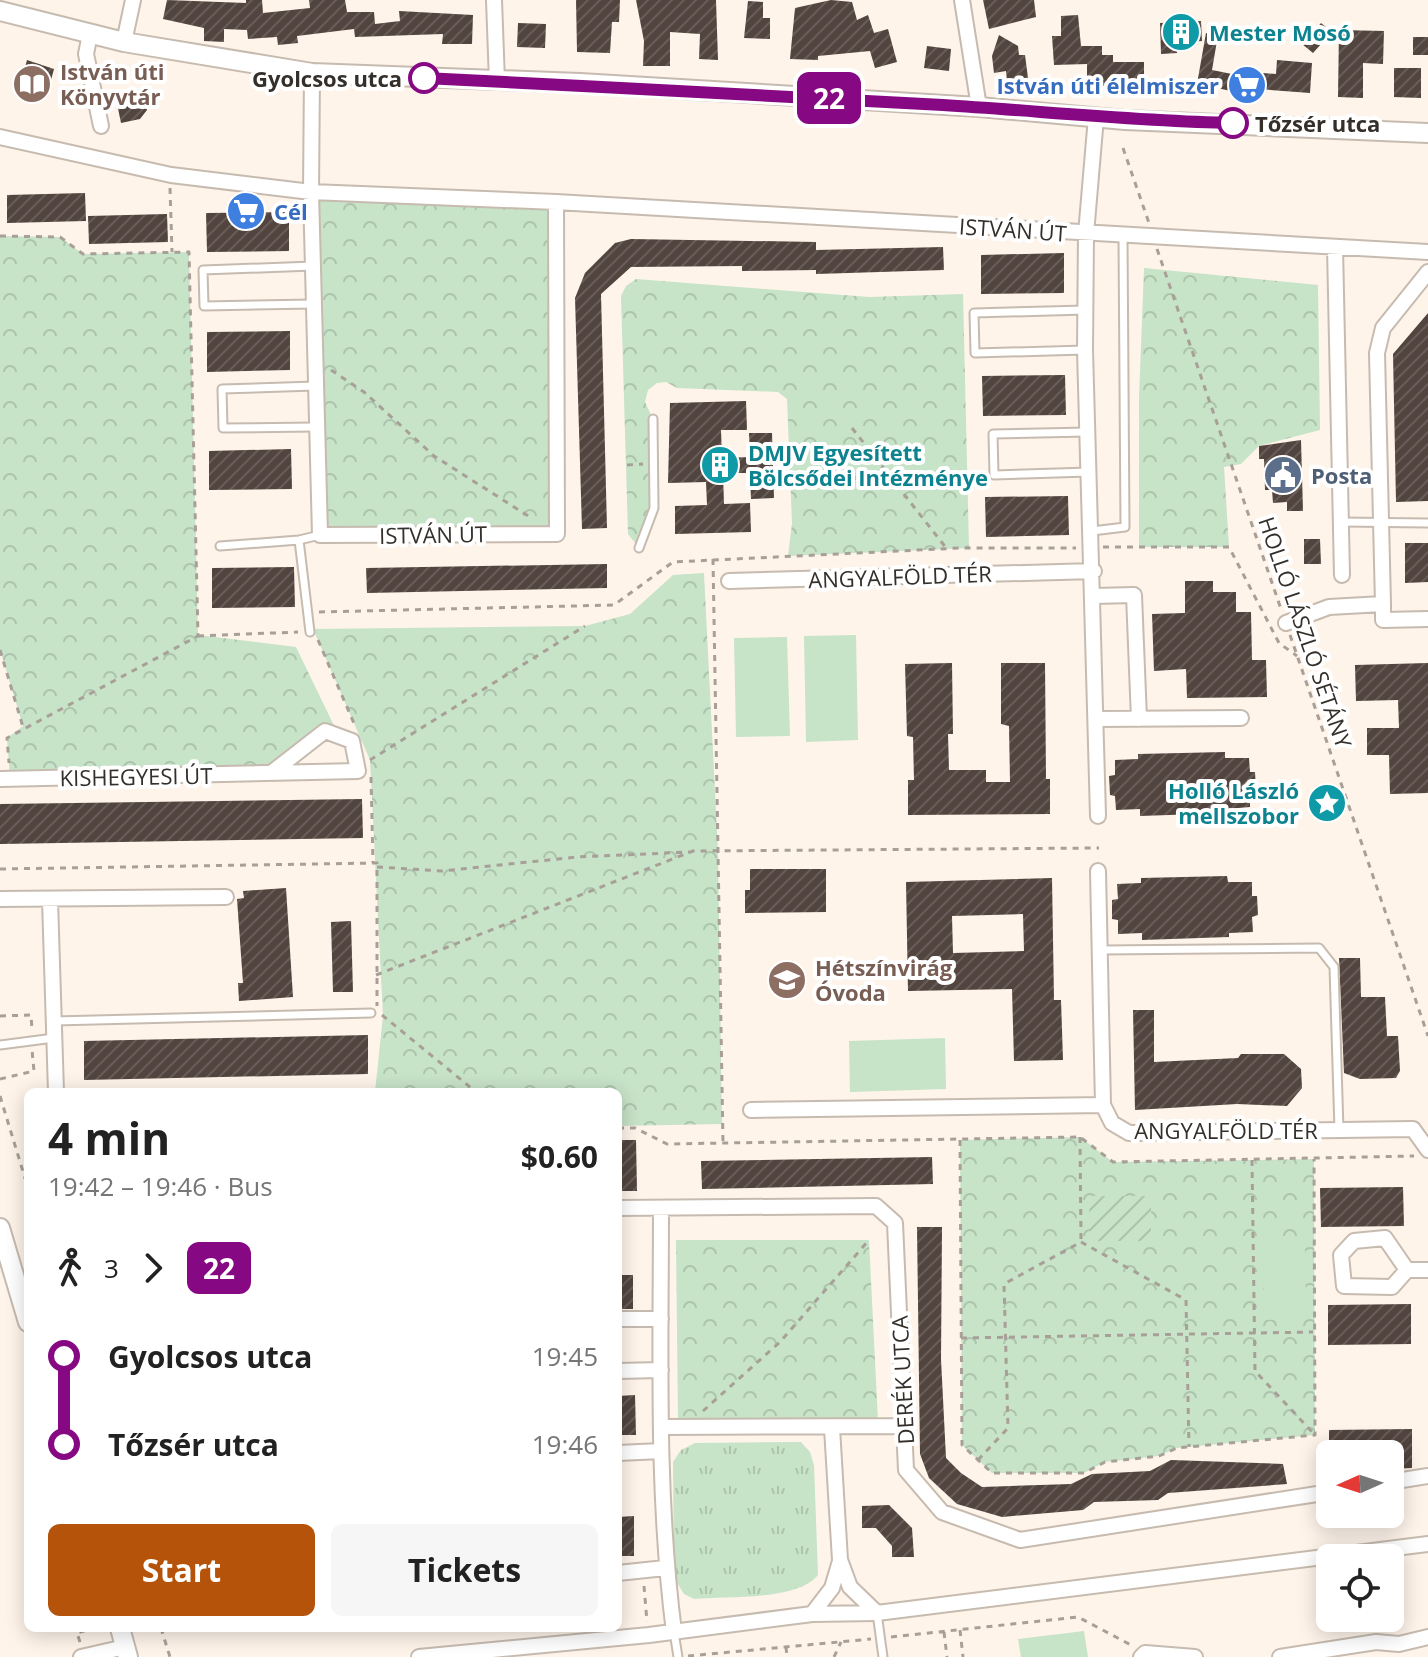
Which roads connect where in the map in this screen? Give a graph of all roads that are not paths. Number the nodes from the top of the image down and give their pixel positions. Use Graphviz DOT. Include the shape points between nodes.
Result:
graph roads {
  1 [pos="133,0"];
  2 [pos="494,0"];
  3 [pos="962,0"];
  4 [pos="0,11"];
  5 [pos="90,34"];
  6 [pos="124,42"];
  7 [pos="312,73"];
  8 [pos="497,82"];
  9 [pos="979,107"];
  10 [pos="1096,117"];
  11 [pos="101,126"];
  12 [pos="1428,133"];
  13 [pos="0,137"];
  14 [pos="311,192"];
  15 [pos="556,202"];
  16 [pos="1086,234"];
  17 [pos="1123,237"];
  18 [pos="1335,247"];
  19 [pos="1403,251"];
  20 [pos="1428,252"];
  21 [pos="313,266"];
  22 [pos="1428,272"];
  23 [pos="313,304"];
  24 [pos="1086,310"];
  25 [pos="1085,350"];
  26 [pos="315,386"];
  27 [pos="653,419"];
  28 [pos="315,427"];
  29 [pos="1087,432"];
  30 [pos="1089,472"];
  31 [pos="1341,522"];
  32 [pos="1381,522"];
  33 [pos="1428,523"];
  34 [pos="1092,531"];
  35 [pos="320,535"];
  36 [pos="299,540"];
  37 [pos="220,546"];
  38 [pos="639,548"];
  39 [pos="1094,571"];
  40 [pos="1342,575"];
  41 [pos="729,581"];
  42 [pos="1094,596"];
  43 [pos="1383,604"];
  44 [pos="1428,619"];
  45 [pos="1286,623"];
  46 [pos="311,630"];
  47 [pos="1241,718"];
  48 [pos="1097,719"];
  49 [pos="1139,719"];
  50 [pos="271,773"];
  51 [pos="5,779"];
  52 [pos="1098,816"];
  53 [pos="1098,871"];
  54 [pos="226,897"];
  55 [pos="0,899"];
  56 [pos="50,900"];
  57 [pos="1101,950"];
  58 [pos="371,1013"];
  59 [pos="54,1021"];
  60 [pos="54,1038"];
  61 [pos="0,1045"];
  62 [pos="56,1088"];
  63 [pos="1103,1105"];
  64 [pos="751,1110"];
  65 [pos="1339,1130"];
  66 [pos="1428,1153"];
  67 [pos="622,1208"];
  68 [pos="661,1208"];
  69 [pos="0,1228"];
  70 [pos="1407,1270"];
  71 [pos="1428,1270"];
  72 [pos="24,1309"];
  73 [pos="622,1319"];
  74 [pos="661,1319"];
  75 [pos="661,1370"];
  76 [pos="622,1371"];
  77 [pos="903,1426"];
  78 [pos="661,1427"];
  79 [pos="832,1428"];
  80 [pos="661,1451"];
  81 [pos="622,1453"];
  82 [pos="1428,1476"];
  83 [pos="1404,1480"];
  84 [pos="1316,1494"];
  85 [pos="1428,1544"];
  86 [pos="840,1560"];
  87 [pos="665,1568"];
  88 [pos="622,1573"];
  89 [pos="877,1613"];
  90 [pos="812,1614"];
  91 [pos="121,1632"];
  92 [pos="674,1632"];
  93 [pos="1428,1637"];
  94 [pos="1379,1650"];
  95 [pos="127,1652"];
  96 [pos="1340,1652"];
  97 [pos="1143,1655"];
  98 [pos="81,1657"];
  99 [pos="419,1657"];
  100 [pos="678,1657"];
  101 [pos="883,1657"];
  102 [pos="1195,1657"];
  103 [pos="1280,1657"];
  1 -- 6 [label="street"];
  2 -- 8 [label="street"];
  3 -- 9 [label="street"];
  4 -- 5 [label="street"];
  5 -- 6 [label="street"];
  5 -- 11 [label="street" via="86,54"];
  6 -- 7 [label="street"];
  7 -- 8 [label="street"];
  7 -- 14 [label="street"];
  8 -- 9 [label="street"];
  9 -- 10 [label="street"];
  10 -- 12 [label="street"];
  10 -- 16 [label="street, ISTVÁN ÚT"];
  13 -- 14 [label="street, ISTVÁN ÚT" via="171,175"];
  14 -- 15 [label="street, ISTVÁN ÚT"];
  14 -- 21 [label="street"];
  15 -- 16 [label="street, ISTVÁN ÚT"];
  15 -- 35 [label="street, ISTVÁN ÚT" via="557,534"];
  16 -- 17 [label="street, ISTVÁN ÚT"];
  16 -- 24 [label="street, ISTVÁN ÚT"];
  17 -- 18 [label="street, ISTVÁN ÚT"];
  17 -- 34 [label="lane" via="1125,527"];
  18 -- 19 [label="street, ISTVÁN ÚT"];
  18 -- 31 [label="street"];
  19 -- 20 [label="street, ISTVÁN ÚT"];
  19 -- 22 [label="street"];
  21 -- 23 [label="street"];
  21 -- 23 [label="lane" via="203,270 204,306"];
  22 -- 32 [label="street" via="1383,328 1377,353"];
  23 -- 26 [label="street"];
  24 -- 25 [label="street, ISTVÁN ÚT"];
  24 -- 25 [label="lane" via="974,313 975,353"];
  25 -- 29 [label="street, ISTVÁN ÚT"];
  26 -- 28 [label="street"];
  26 -- 28 [label="lane" via="222,389 223,428"];
  27 -- 38 [label="lane" via="654,508"];
  28 -- 35 [label="street"];
  29 -- 30 [label="street, ISTVÁN ÚT"];
  29 -- 30 [label="lane" via="993,434 994,475"];
  30 -- 34 [label="street, ISTVÁN ÚT"];
  31 -- 32 [label="lane"];
  31 -- 40 [label="street"];
  32 -- 33 [label="lane"];
  32 -- 43 [label="street"];
  34 -- 39 [label="street, ISTVÁN ÚT"];
  35 -- 36 [label="lane"];
  36 -- 37 [label="lane"];
  36 -- 46 [label="lane"];
  39 -- 41 [label="street, ANGYALFÖLD TÉR"];
  39 -- 42 [label="street"];
  42 -- 48 [label="street"];
  42 -- 49 [label="street" via="1134,595"];
  43 -- 44 [label="street" via="1383,620"];
  43 -- 45 [label="street" via="1329,607"];
  47 -- 49 [label="street"];
  48 -- 49 [label="street"];
  48 -- 52 [label="street"];
  50 -- 50 [label="street, KISHEGYESI ÚT" via="358,771 352,741 325,731"];
  50 -- 51 [label="street, KISHEGYESI ÚT"];
  53 -- 57 [label="street"];
  54 -- 56 [label="street"];
  55 -- 56 [label="street"];
  56 -- 59 [label="street"];
  57 -- 63 [label="street"];
  57 -- 65 [label="lane, ANGYALFÖLD TÉR" via="1319,948 1334,967"];
  58 -- 59 [label="lane"];
  59 -- 60 [label="street"];
  60 -- 61 [label="lane"];
  60 -- 62 [label="street"];
  63 -- 64 [label="street"];
  63 -- 65 [label="street, ANGYALFÖLD TÉR" via="1112,1123 1129,1133"];
  65 -- 66 [label="street" via="1413,1129"];
  67 -- 68 [label="street, DERÉK UTCA"];
  68 -- 74 [label="street"];
  68 -- 77 [label="street, DERÉK UTCA" via="876,1206 895,1223"];
  69 -- 72 [label="street"];
  70 -- 70 [label="street" via="1385,1238 1354,1241 1341,1255 1344,1286 1392,1287"];
  70 -- 71 [label="street"];
  73 -- 74 [label="street"];
  74 -- 75 [label="street"];
  75 -- 76 [label="street"];
  75 -- 78 [label="street"];
  77 -- 79 [label="street"];
  77 -- 84 [label="street, DERÉK UTCA" via="906,1470 942,1512 1020,1540"];
  78 -- 79 [label="street"];
  78 -- 80 [label="street"];
  79 -- 86 [label="street"];
  80 -- 81 [label="street"];
  80 -- 87 [label="street"];
  82 -- 83 [label="street"];
  85 -- 89 [label="street"];
  86 -- 89 [label="street" via="850,1587"];
  86 -- 90 [label="street" via="832,1588"];
  87 -- 88 [label="street"];
  87 -- 92 [label="street"];
  89 -- 90 [label="street"];
  89 -- 101 [label="lane"];
  90 -- 92 [label="street"];
  91 -- 95 [label="street"];
  92 -- 99 [label="street"];
  92 -- 100 [label="lane"];
  93 -- 94 [label="street"];
  94 -- 96 [label="street"];
  95 -- 98 [label="street"];
  96 -- 103 [label="street"];
  97 -- 102 [label="street"];
}
